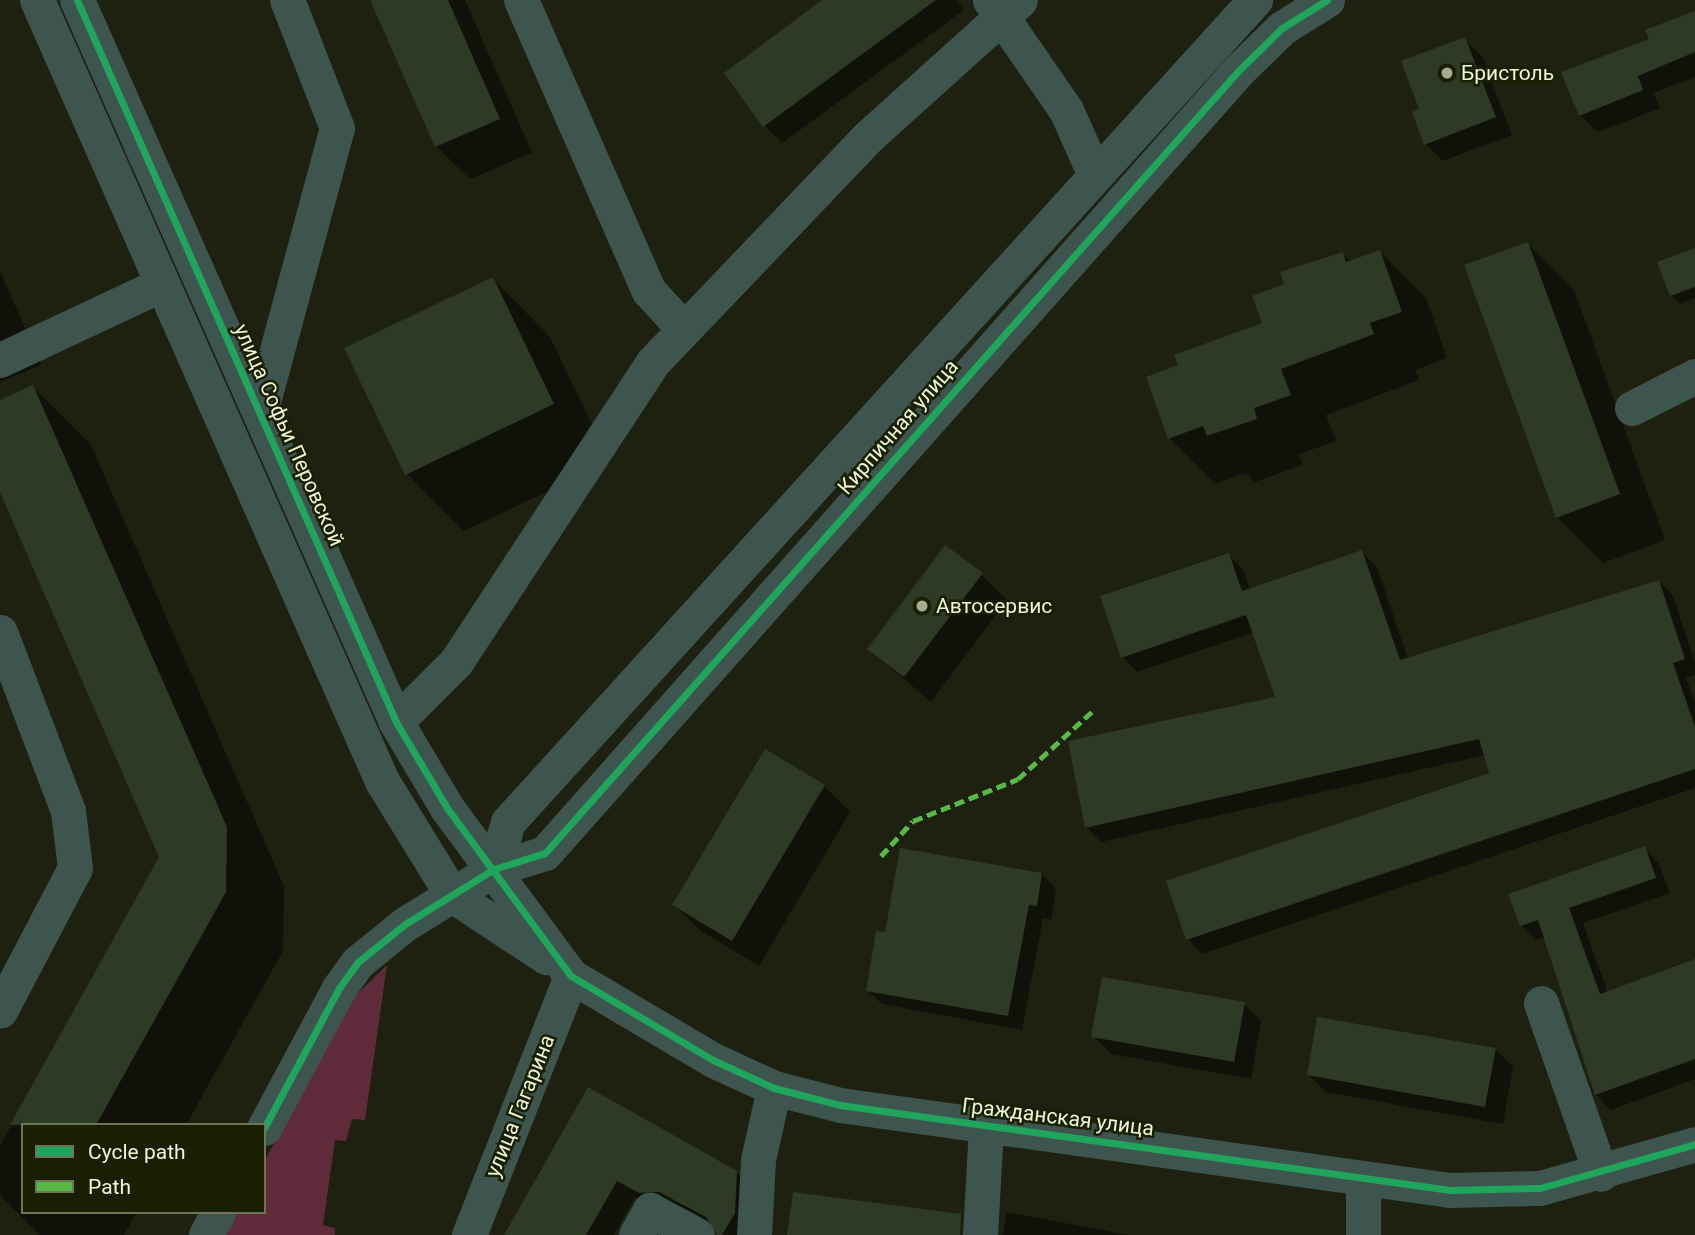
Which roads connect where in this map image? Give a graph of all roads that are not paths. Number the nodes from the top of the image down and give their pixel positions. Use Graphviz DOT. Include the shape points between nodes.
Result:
graph roads {
  1 [pos="37,0"];
  2 [pos="77,0"];
  3 [pos="287,0"];
  4 [pos="521,0"];
  5 [pos="1255,0"];
  6 [pos="1327,0"];
  7 [pos="1004,6"];
  8 [pos="1095,175"];
  9 [pos="160,285"];
  10 [pos="683,328"];
  11 [pos="0,360"];
  12 [pos="1695,376"];
  13 [pos="1632,408"];
  14 [pos="260,413"];
  15 [pos="0,632"];
  16 [pos="397,722"];
  17 [pos="494,869"];
  18 [pos="452,895"];
  19 [pos="566,971"];
  20 [pos="1541,1003"];
  21 [pos="0,1011"];
  22 [pos="774,1088"];
  23 [pos="266,1124"];
  24 [pos="986,1126"];
  25 [pos="1695,1144"];
  26 [pos="1601,1174"];
  27 [pos="1363,1181"];
  28 [pos="217,1214"];
  29 [pos="206,1235"];
  30 [pos="469,1235"];
  31 [pos="636,1235"];
  32 [pos="698,1235"];
  33 [pos="754,1235"];
  34 [pos="980,1235"];
  35 [pos="1363,1235"];
  1 -- 9 [label="street"];
  2 -- 14 [label="street, улица Софьи Перовской"];
  3 -- 14 [label="street" via="337,128"];
  4 -- 10 [label="street" via="649,291"];
  5 -- 8 [label="street, Кирпичная улица"];
  6 -- 17 [label="street, Кирпичная улица" via="1282,28 1238,70 545,853"];
  7 -- 8 [label="street" via="1066,110"];
  7 -- 10 [label="street" via="869,136"];
  8 -- 17 [label="street, Кирпичная улица" via="508,822"];
  9 -- 11 [label="street"];
  9 -- 18 [label="street" via="382,781"];
  10 -- 16 [label="street" via="653,362 456,662"];
  12 -- 13 [label="street"];
  14 -- 16 [label="street, улица Софьи Перовской"];
  15 -- 21 [label="street" via="68,811 75,869"];
  16 -- 17 [label="street, улица Софьи Перовской" via="447,808"];
  17 -- 18 [label="street"];
  17 -- 19 [label="street, Гражданская улица"];
  18 -- 19 [label="street"];
  18 -- 23 [label="street" via="405,924 358,962 339,988"];
  19 -- 22 [label="street, Гражданская улица" via="673,1039"];
  19 -- 30 [label="street, улица Гагарина"];
  20 -- 26 [label="street"];
  22 -- 24 [label="street, Гражданская улица" via="841,1105"];
  22 -- 33 [label="street" via="758,1160"];
  24 -- 27 [label="street, Гражданская улица"];
  24 -- 34 [label="street"];
  25 -- 26 [label="street, Гражданская улица"];
  26 -- 27 [label="street, Гражданская улица" via="1540,1188 1500,1191"];
  27 -- 35 [label="street"];
  28 -- 29 [label="street"];
  31 -- 32 [label="street" via="650,1210"];
}
